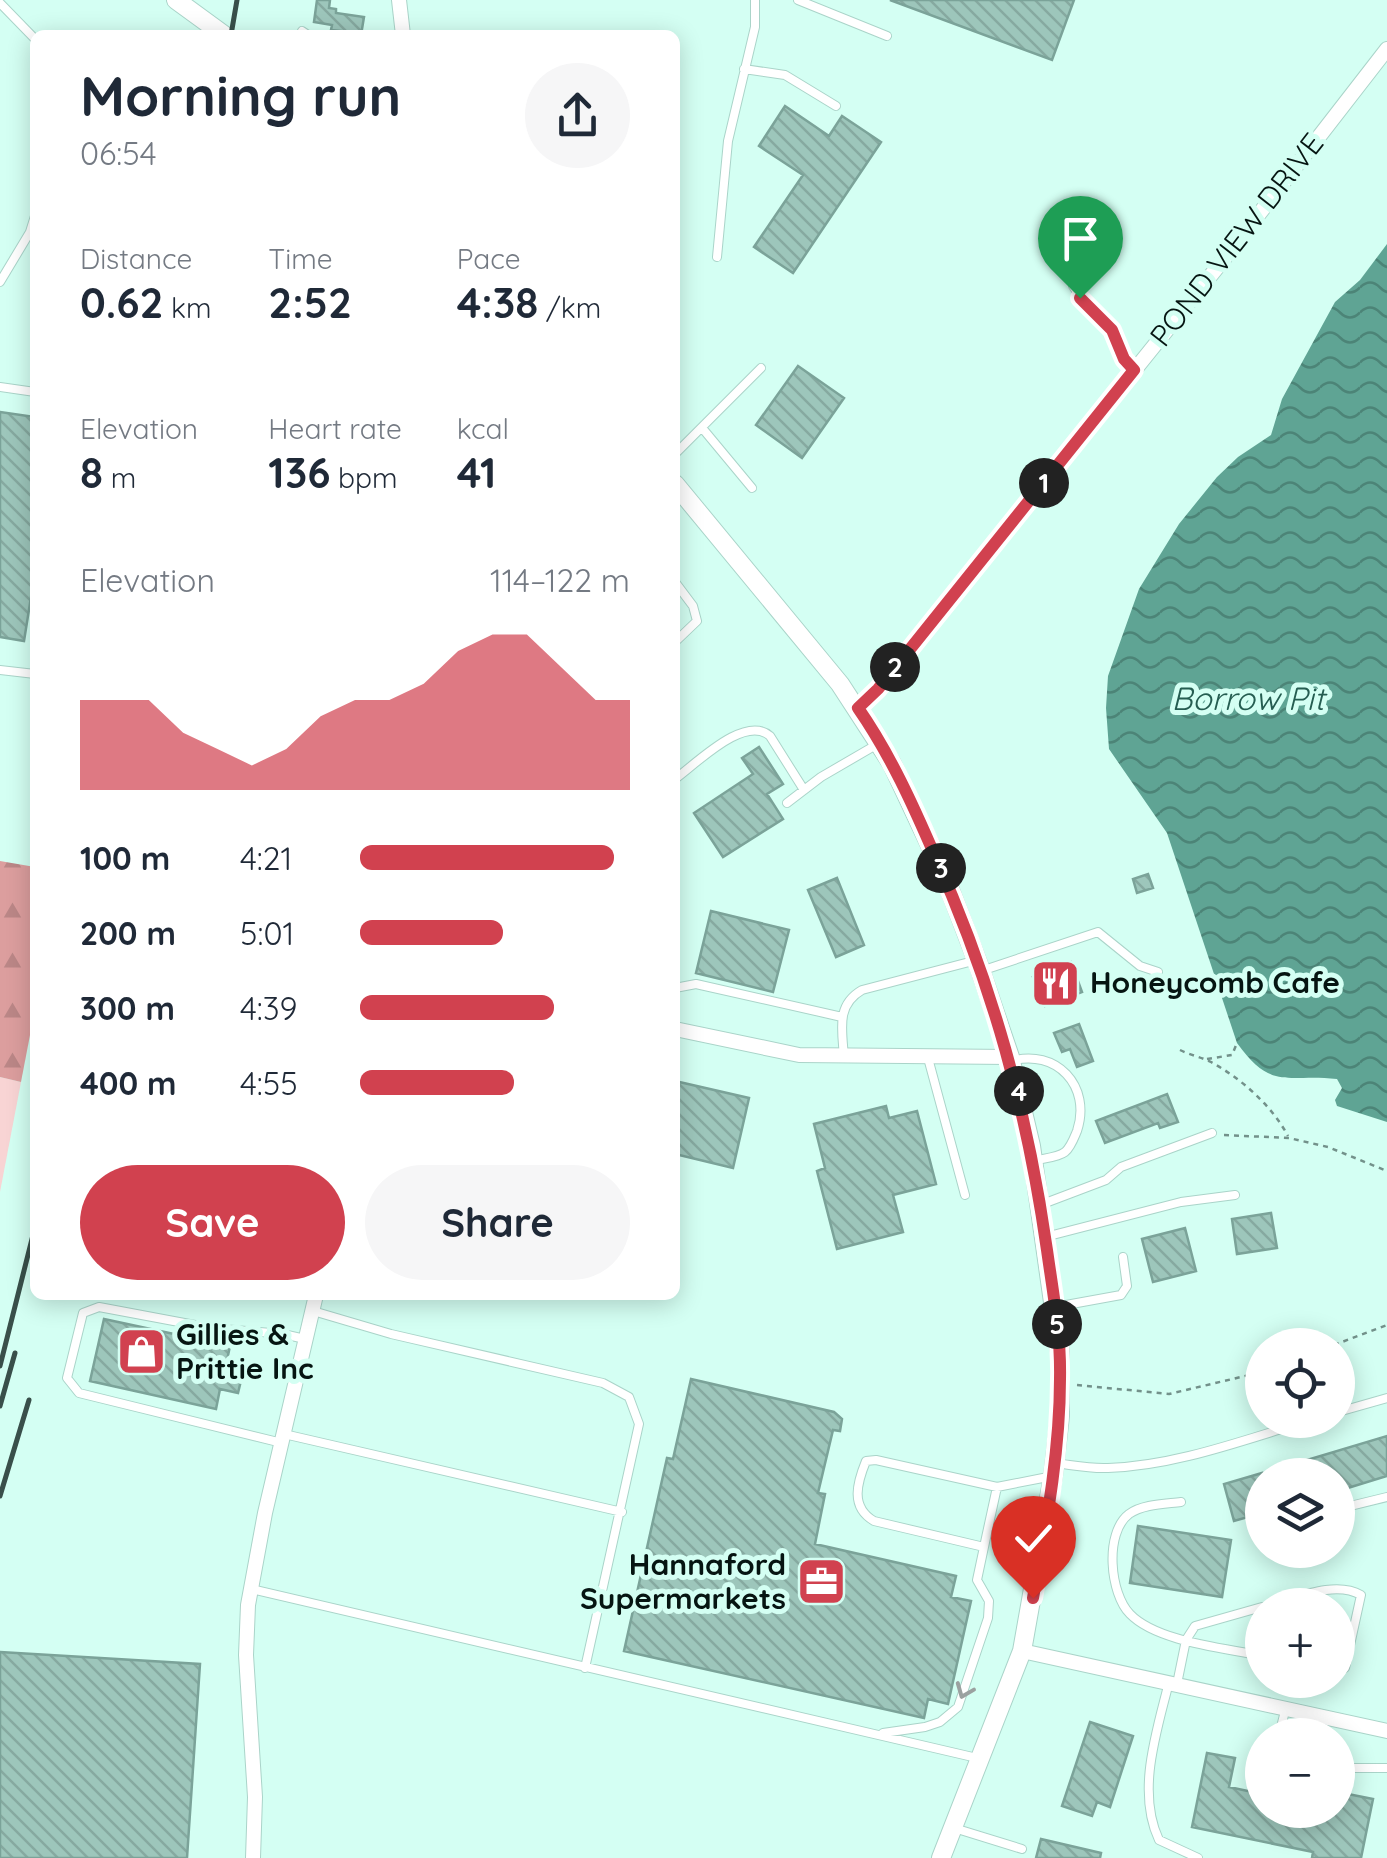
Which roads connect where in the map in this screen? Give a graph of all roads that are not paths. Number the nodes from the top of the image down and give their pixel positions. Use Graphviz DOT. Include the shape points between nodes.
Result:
graph roads {
  1 [pos="176,0"];
  2 [pos="399,0"];
  3 [pos="755,0"];
  4 [pos="798,0"];
  5 [pos="0,2"];
  6 [pos="217,30"];
  7 [pos="402,30"];
  8 [pos="30,34"];
  9 [pos="887,36"];
  10 [pos="1387,49"];
  11 [pos="744,69"];
  12 [pos="836,106"];
  13 [pos="30,232"];
  14 [pos="717,257"];
  15 [pos="0,282"];
  16 [pos="1073,286"];
  17 [pos="761,368"];
  18 [pos="1134,370"];
  19 [pos="0,387"];
  20 [pos="30,391"];
  21 [pos="703,429"];
  22 [pos="680,450"];
  23 [pos="752,488"];
  24 [pos="680,490"];
  25 [pos="680,588"];
  26 [pos="680,637"];
  27 [pos="0,670"];
  28 [pos="30,673"];
  29 [pos="858,708"];
  30 [pos="880,742"];
  31 [pos="680,775"];
  32 [pos="804,790"];
  33 [pos="787,802"];
  34 [pos="978,965"];
  35 [pos="1158,972"];
  36 [pos="680,987"];
  37 [pos="842,1017"];
  38 [pos="680,1030"];
  39 [pos="844,1057"];
  40 [pos="928,1058"];
  41 [pos="1010,1059"];
  42 [pos="1212,1134"];
  43 [pos="1034,1160"];
  44 [pos="965,1195"];
  45 [pos="1235,1195"];
  46 [pos="1040,1205"];
  47 [pos="1045,1237"];
  48 [pos="1124,1257"];
  49 [pos="315,1300"];
  50 [pos="1055,1307"];
  51 [pos="313,1311"];
  52 [pos="305,1339"];
  53 [pos="1387,1398"];
  54 [pos="1355,1407"];
  55 [pos="283,1438"];
  56 [pos="1250,1438"];
  57 [pos="1054,1470"];
  58 [pos="997,1487"];
  59 [pos="1387,1497"];
  60 [pos="1181,1502"];
  61 [pos="1355,1505"];
  62 [pos="622,1512"];
  63 [pos="984,1547"];
  64 [pos="251,1589"];
  65 [pos="1355,1591"];
  66 [pos="1245,1612"];
  67 [pos="1355,1622"];
  68 [pos="1186,1640"];
  69 [pos="1022,1650"];
  70 [pos="1245,1652"];
  71 [pos="584,1668"];
  72 [pos="1173,1683"];
  73 [pos="1286,1707"];
  74 [pos="1283,1718"];
  75 [pos="1387,1731"];
  76 [pos="874,1734"];
  77 [pos="982,1759"];
  78 [pos="1355,1768"];
  79 [pos="1387,1768"];
  80 [pos="954,1828"];
  81 [pos="1022,1849"];
  82 [pos="253,1858"];
  83 [pos="941,1858"];
  84 [pos="1198,1858"];
  1 -- 6 [label="street"];
  2 -- 7 [label="street"];
  3 -- 11 [label="lane"];
  4 -- 9 [label="lane"];
  5 -- 8 [label="lane"];
  10 -- 18 [label="street, POND VIEW DRIVE"];
  11 -- 12 [label="lane" via="785,75"];
  11 -- 14 [label="lane" via="728,141"];
  13 -- 15 [label="lane"];
  16 -- 18 [label="lane" via="1112,330"];
  17 -- 21 [label="lane"];
  18 -- 29 [label="street, POND VIEW DRIVE"];
  19 -- 20 [label="lane"];
  21 -- 22 [label="lane"];
  21 -- 23 [label="lane"];
  24 -- 29 [label="street"];
  25 -- 26 [label="lane" via="697,621"];
  27 -- 28 [label="lane"];
  29 -- 30 [label="street"];
  30 -- 32 [label="lane"];
  30 -- 34 [label="street"];
  31 -- 32 [label="lane" via="753,728 770,736"];
  32 -- 33 [label="lane"];
  34 -- 35 [label="lane" via="1098,932"];
  34 -- 37 [label="lane" via="862,990 846,1003"];
  34 -- 41 [label="street"];
  36 -- 37 [label="lane" via="696,984"];
  37 -- 39 [label="lane"];
  38 -- 39 [label="street" via="799,1055"];
  39 -- 40 [label="street"];
  40 -- 41 [label="street"];
  40 -- 44 [label="lane"];
  41 -- 43 [label="street"];
  41 -- 43 [label="lane" via="1046,1061 1070,1077 1082,1102 1068,1149"];
  42 -- 46 [label="lane" via="1121,1166 1106,1180"];
  43 -- 46 [label="street"];
  45 -- 47 [label="lane"];
  46 -- 47 [label="street"];
  47 -- 50 [label="street"];
  48 -- 50 [label="lane" via="1127,1286 1121,1296"];
  49 -- 51 [label="street"];
  50 -- 57 [label="street" via="1060,1378"];
  51 -- 52 [label="street"];
  51 -- 62 [label="lane" via="629,1397 639,1424"];
  52 -- 55 [label="street"];
  52 -- 55 [label="lane" via="99,1307 82,1313 67,1378 79,1393"];
  53 -- 54 [label="lane"];
  55 -- 62 [label="lane"];
  55 -- 64 [label="street"];
  56 -- 57 [label="lane" via="1141,1465"];
  57 -- 58 [label="lane"];
  57 -- 69 [label="street"];
  58 -- 63 [label="lane"];
  58 -- 63 [label="lane" via="876,1460 866,1461 858,1480 860,1509 874,1521"];
  59 -- 61 [label="lane"];
  60 -- 68 [label="lane" via="1127,1515 1113,1570 1115,1591 1131,1615"];
  62 -- 71 [label="lane"];
  63 -- 76 [label="lane, one-way" via="977,1580 988,1618 958,1707 925,1727"];
  64 -- 71 [label="lane"];
  64 -- 82 [label="street" via="246,1633"];
  65 -- 67 [label="lane" via="1361,1595"];
  66 -- 68 [label="lane" via="1195,1626"];
  68 -- 70 [label="lane"];
  68 -- 72 [label="lane"];
  69 -- 72 [label="street"];
  69 -- 77 [label="street"];
  71 -- 76 [label="lane"];
  72 -- 73 [label="street"];
  72 -- 84 [label="lane" via="1150,1777 1150,1822 1158,1840"];
  73 -- 74 [label="lane"];
  73 -- 75 [label="street"];
  76 -- 77 [label="lane"];
  77 -- 80 [label="street"];
  78 -- 79 [label="lane"];
  80 -- 81 [label="lane"];
  80 -- 83 [label="street"];
}
